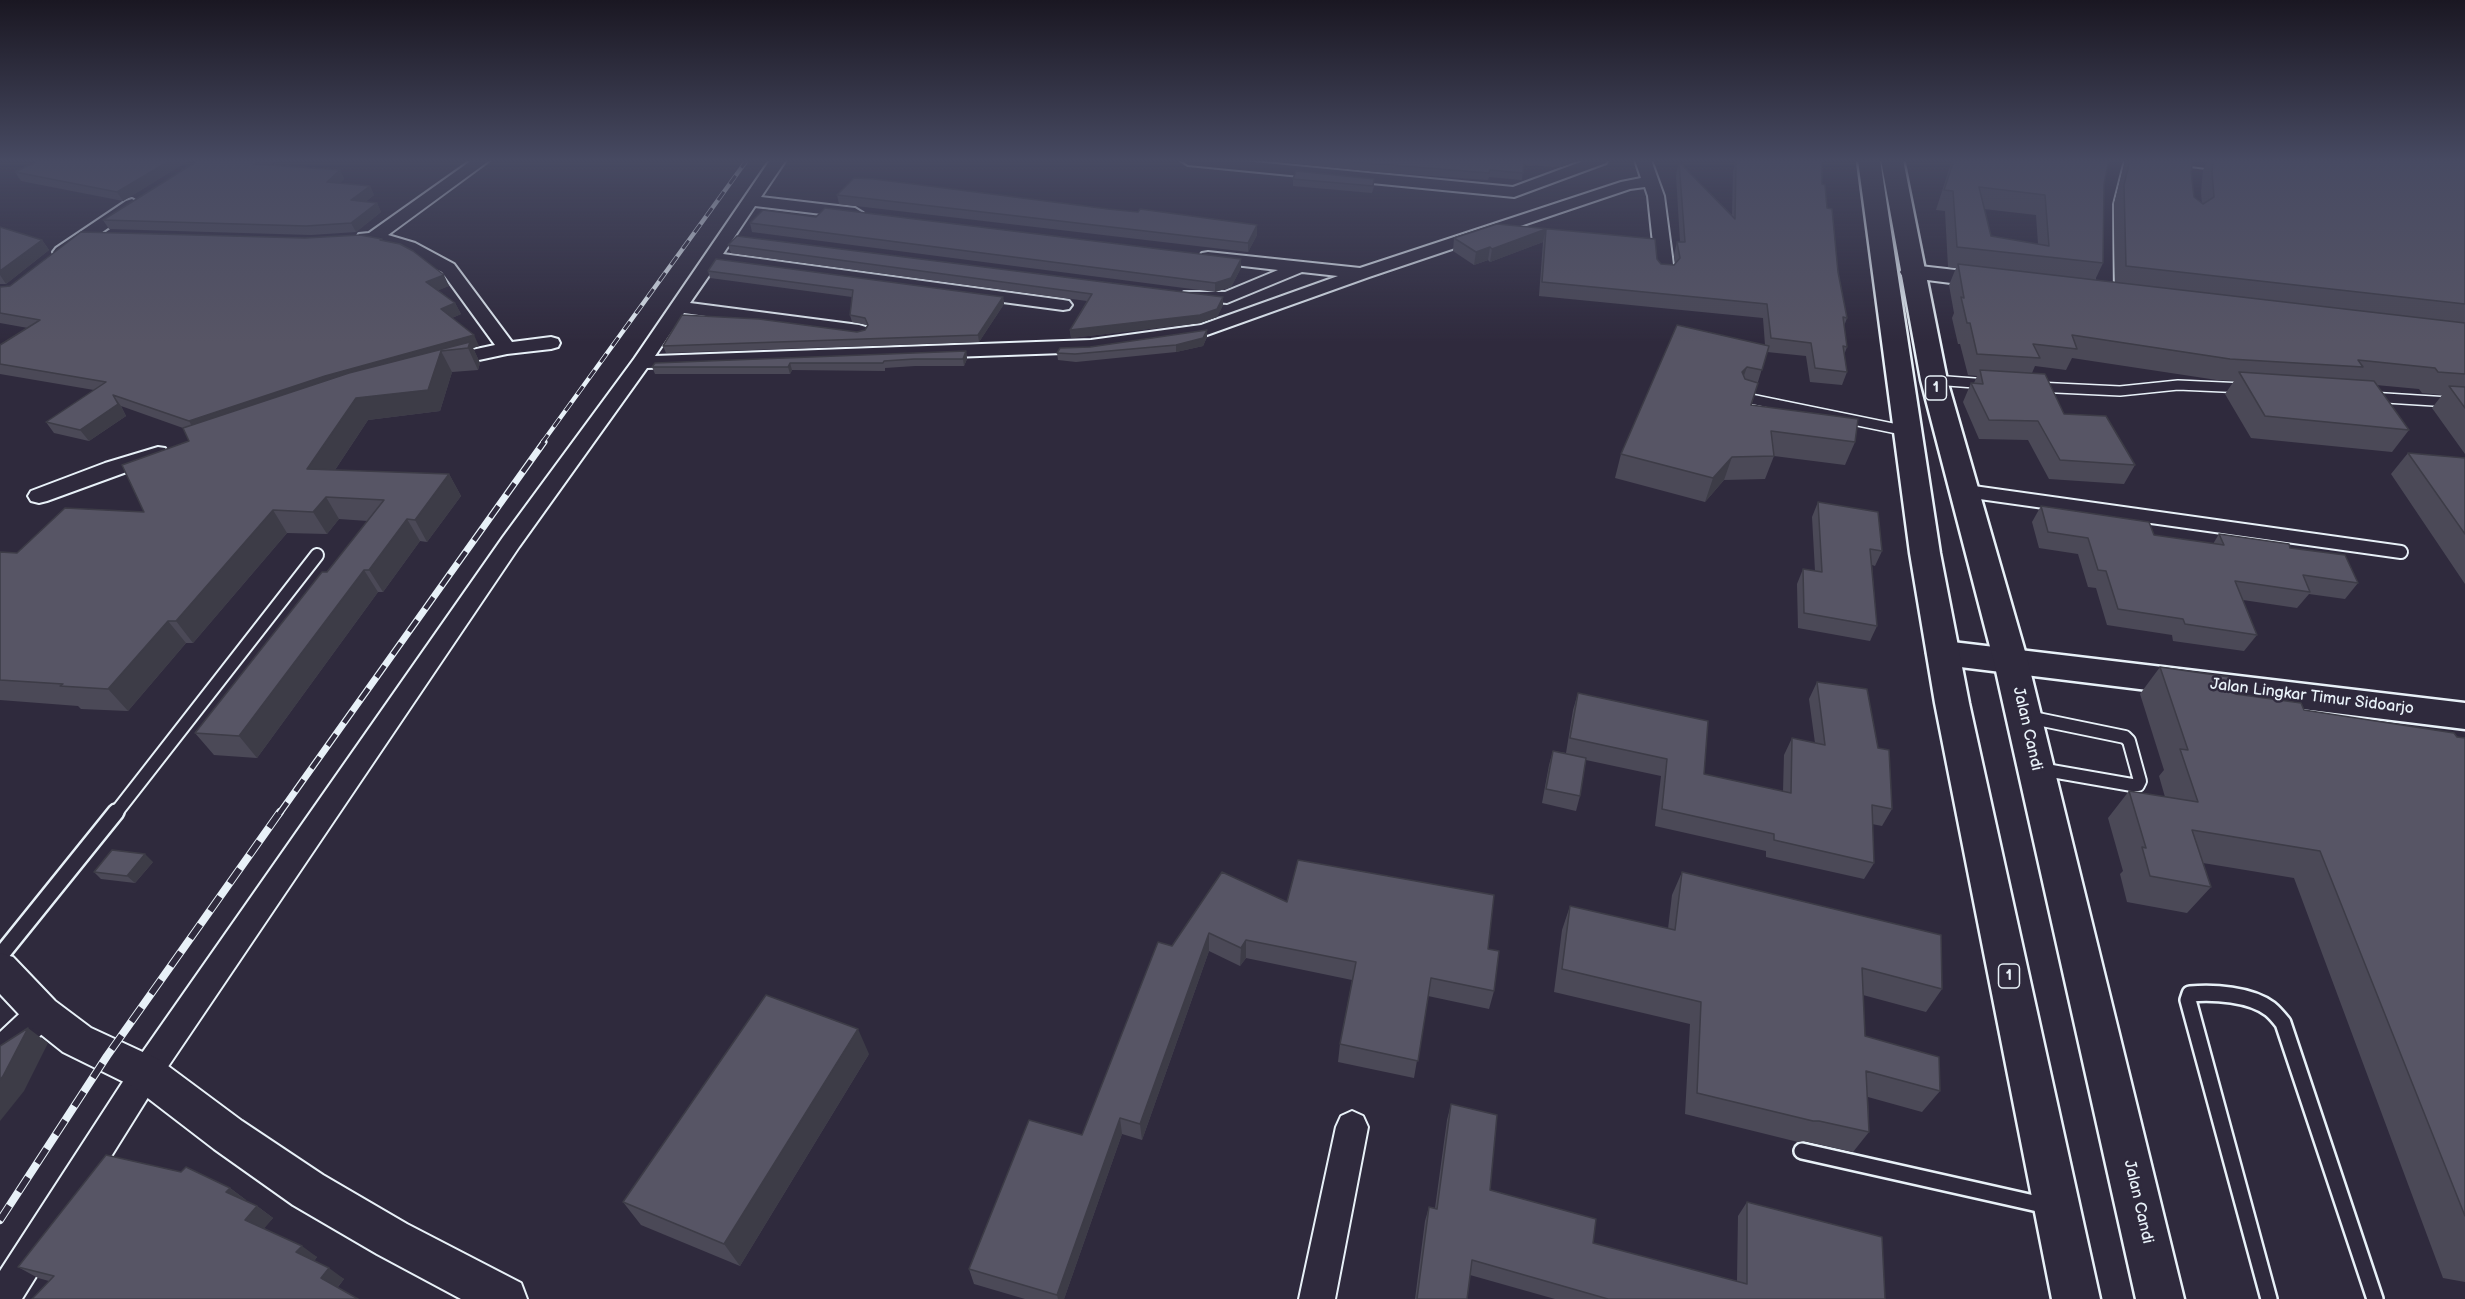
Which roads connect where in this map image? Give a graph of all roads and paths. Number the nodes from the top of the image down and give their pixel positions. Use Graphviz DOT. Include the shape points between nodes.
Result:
graph roads {
  1 [pos="107,221"];
  2 [pos="397,221"];
  3 [pos="735,221"];
  4 [pos="1515,221"];
  5 [pos="1660,221"];
  6 [pos="1878,221"];
  7 [pos="1902,221"];
  8 [pos="2104,221"];
  9 [pos="726,235"];
  10 [pos="83,236"];
  11 [pos="117,237"];
  12 [pos="373,238"];
  13 [pos="749,238"];
  14 [pos="347,239"];
  15 [pos="1194,255"];
  16 [pos="712,258"];
  17 [pos="47,263"];
  18 [pos="1307,267"];
  19 [pos="1354,272"];
  20 [pos="1665,272"];
  21 [pos="1911,272"];
  22 [pos="2013,284"];
  23 [pos="2081,292"];
  24 [pos="1168,293"];
  25 [pos="2104,295"];
  26 [pos="2127,297"];
  27 [pos="1063,305"];
  28 [pos="678,307"];
  29 [pos="859,332"];
  30 [pos="504,343"];
  31 [pos="551,343"];
  32 [pos="642,362"];
  33 [pos="428,365"];
  34 [pos="1934,380"];
  35 [pos="2003,385"];
  36 [pos="2026,386"];
  37 [pos="2253,389"];
  38 [pos="2359,396"];
  39 [pos="1741,398"];
  40 [pos="2465,403"];
  41 [pos="1908,431"];
  42 [pos="173,448"];
  43 [pos="1966,491"];
  44 [pos="39,496"];
  45 [pos="2401,552"];
  46 [pos="317,555"];
  47 [pos="1944,653"];
  48 [pos="2011,662"];
  49 [pos="2024,716"];
  50 [pos="2465,716"];
  51 [pos="2036,768"];
  52 [pos="0,956"];
  53 [pos="0,969"];
  54 [pos="42,1013"];
  55 [pos="0,1052"];
  56 [pos="146,1073"];
  57 [pos="1352,1127"];
  58 [pos="1802,1151"];
  59 [pos="2057,1209"];
  60 [pos="2378,1298"];
  61 [pos="2,1299"];
  62 [pos="505,1299"];
  63 [pos="1317,1299"];
  64 [pos="2076,1299"];
  65 [pos="2160,1299"];
  66 [pos="2269,1299"];
  1 -- 10 [label="street"];
  2 -- 12 [label="street"];
  3 -- 9 [label="street"];
  4 -- 19 [label="street"];
  5 -- 20 [label="street"];
  6 -- 41 [label="main road, 1"];
  7 -- 21 [label="main road, Jalan Candi / 1"];
  8 -- 25 [label="street"];
  9 -- 13 [label="street"];
  9 -- 16 [label="street"];
  10 -- 11 [label="street"];
  10 -- 17 [label="street"];
  12 -- 14 [label="street"];
  12 -- 30 [label="street" via="409,247 448,268"];
  15 -- 18 [label="street"];
  16 -- 27 [label="street"];
  16 -- 28 [label="street"];
  18 -- 19 [label="street"];
  18 -- 24 [label="street" via="1227,298"];
  19 -- 32 [label="street" via="1204,330 1133,341"];
  21 -- 22 [label="street"];
  21 -- 34 [label="main road, Jalan Candi / 1"];
  23 -- 25 [label="street"];
  25 -- 26 [label="street"];
  28 -- 29 [label="street"];
  28 -- 32 [label="street"];
  30 -- 31 [label="street"];
  30 -- 33 [label="street"];
  32 -- 56 [label="street" via="511,542"];
  34 -- 35 [label="lane"];
  34 -- 43 [label="main road, Jalan Candi / 1"];
  36 -- 37 [label="lane" via="2120,391 2178,385"];
  38 -- 40 [label="lane"];
  39 -- 41 [label="lane"];
  41 -- 47 [label="main road, 1"];
  42 -- 44 [label="street"];
  43 -- 45 [label="lane"];
  43 -- 48 [label="main road, Jalan Candi / 1"];
  46 -- 52 [label="lane"];
  47 -- 48 [label="main road, Jalan Lingkar Timur Sidoarjo"];
  47 -- 59 [label="main road, 1"];
  48 -- 49 [label="main road, Jalan Candi / 1"];
  48 -- 50 [label="main road, Jalan Lingkar Timur Sidoarjo"];
  49 -- 51 [label="main road, Jalan Candi / 1"];
  49 -- 51 [label="lane" via="2125,737 2140,781 2132,785"];
  51 -- 65 [label="main road, Jalan Candi / 1"];
  53 -- 54 [label="street"];
  54 -- 55 [label="street"];
  54 -- 56 [label="street" via="77,1040"];
  56 -- 61 [label="street"];
  56 -- 62 [label="street" via="308,1190"];
  57 -- 63 [label="street"];
  58 -- 59 [label="lane"];
  59 -- 64 [label="main road, 1"];
  60 -- 66 [label="lane" via="2283,1023 2270,1009 2255,1002 2200,992 2190,994 2188,1000"];
}
